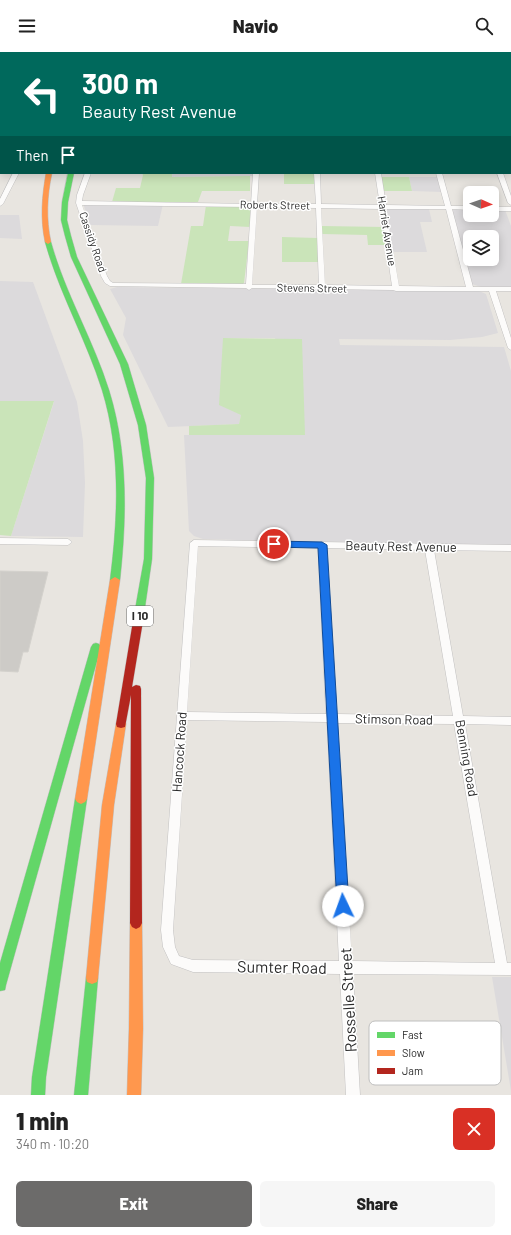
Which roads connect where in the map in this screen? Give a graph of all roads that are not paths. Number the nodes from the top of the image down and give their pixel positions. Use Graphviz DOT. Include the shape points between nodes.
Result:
graph roads {
  1 [pos="15,174"];
  2 [pos="49,174"];
  3 [pos="71,174"];
  4 [pos="88,174"];
  5 [pos="256,174"];
  6 [pos="317,174"];
  7 [pos="378,174"];
  8 [pos="439,174"];
  9 [pos="500,174"];
  10 [pos="1,201"];
  11 [pos="79,203"];
  12 [pos="511,203"];
  13 [pos="254,205"];
  14 [pos="318,206"];
  15 [pos="383,207"];
  16 [pos="448,208"];
  17 [pos="463,208"];
  18 [pos="499,209"];
  19 [pos="511,209"];
  20 [pos="112,285"];
  21 [pos="249,288"];
  22 [pos="322,288"];
  23 [pos="396,289"];
  24 [pos="470,289"];
  25 [pos="492,289"];
  26 [pos="511,289"];
  27 [pos="511,348"];
  28 [pos="0,541"];
  29 [pos="68,542"];
  30 [pos="194,543"];
  31 [pos="322,545"];
  32 [pos="429,547"];
  33 [pos="511,548"];
  34 [pos="114,580"];
  35 [pos="136,640"];
  36 [pos="182,716"];
  37 [pos="332,718"];
  38 [pos="460,720"];
  39 [pos="511,720"];
  40 [pos="175,960"];
  41 [pos="346,968"];
  42 [pos="507,969"];
  43 [pos="0,985"];
  44 [pos="38,1095"];
  45 [pos="81,1095"];
  46 [pos="134,1095"];
  47 [pos="353,1095"];
  1 -- 10 [label="street"];
  2 -- 34 [label="highway, I 10" via="43,206 50,249 68,300 100,374 116,428 122,495"];
  3 -- 35 [label="highway, I 10" via="64,220 68,236 74,257 124,364 142,425 150,478 148,559"];
  4 -- 11 [label="street, Cassidy Road"];
  5 -- 13 [label="street"];
  6 -- 14 [label="street"];
  7 -- 15 [label="street, Harriet Avenue"];
  8 -- 16 [label="street"];
  9 -- 12 [label="street"];
  11 -- 13 [label="street, Roberts Street"];
  11 -- 20 [label="street, Cassidy Road" via="104,276"];
  13 -- 14 [label="street, Roberts Street"];
  13 -- 21 [label="street"];
  14 -- 15 [label="street, Roberts Street"];
  14 -- 22 [label="street"];
  15 -- 16 [label="street, Roberts Street"];
  15 -- 23 [label="street, Harriet Avenue"];
  16 -- 17 [label="street, Roberts Street"];
  16 -- 24 [label="street"];
  18 -- 19 [label="street"];
  20 -- 21 [label="street, Stevens Street"];
  21 -- 22 [label="street, Stevens Street"];
  22 -- 23 [label="street, Stevens Street"];
  23 -- 24 [label="street, Stevens Street"];
  24 -- 25 [label="street, Stevens Street"];
  25 -- 26 [label="street, Stevens Street"];
  25 -- 27 [label="street"];
  28 -- 29 [label="street"];
  30 -- 31 [label="street, Beauty Rest Avenue"];
  30 -- 36 [label="street, Hancock Road"];
  31 -- 32 [label="street, Beauty Rest Avenue"];
  31 -- 37 [label="street, Rosselle Street"];
  32 -- 33 [label="street, Beauty Rest Avenue"];
  32 -- 38 [label="street, Benning Road"];
  34 -- 43 [label="highway"];
  34 -- 44 [label="highway, I 10"];
  35 -- 45 [label="highway, I 10" via="108,805"];
  35 -- 46 [label="highway"];
  36 -- 37 [label="street, Stimson Road"];
  36 -- 40 [label="street, Hancock Road" via="167,930 169,946"];
  37 -- 38 [label="street, Stimson Road"];
  37 -- 41 [label="street, Rosselle Street"];
  38 -- 39 [label="street, Stimson Road"];
  38 -- 42 [label="street, Benning Road"];
  40 -- 41 [label="street, Sumter Road" via="193,966"];
  41 -- 42 [label="street, Sumter Road"];
  41 -- 47 [label="street, Rosselle Street"];
}
